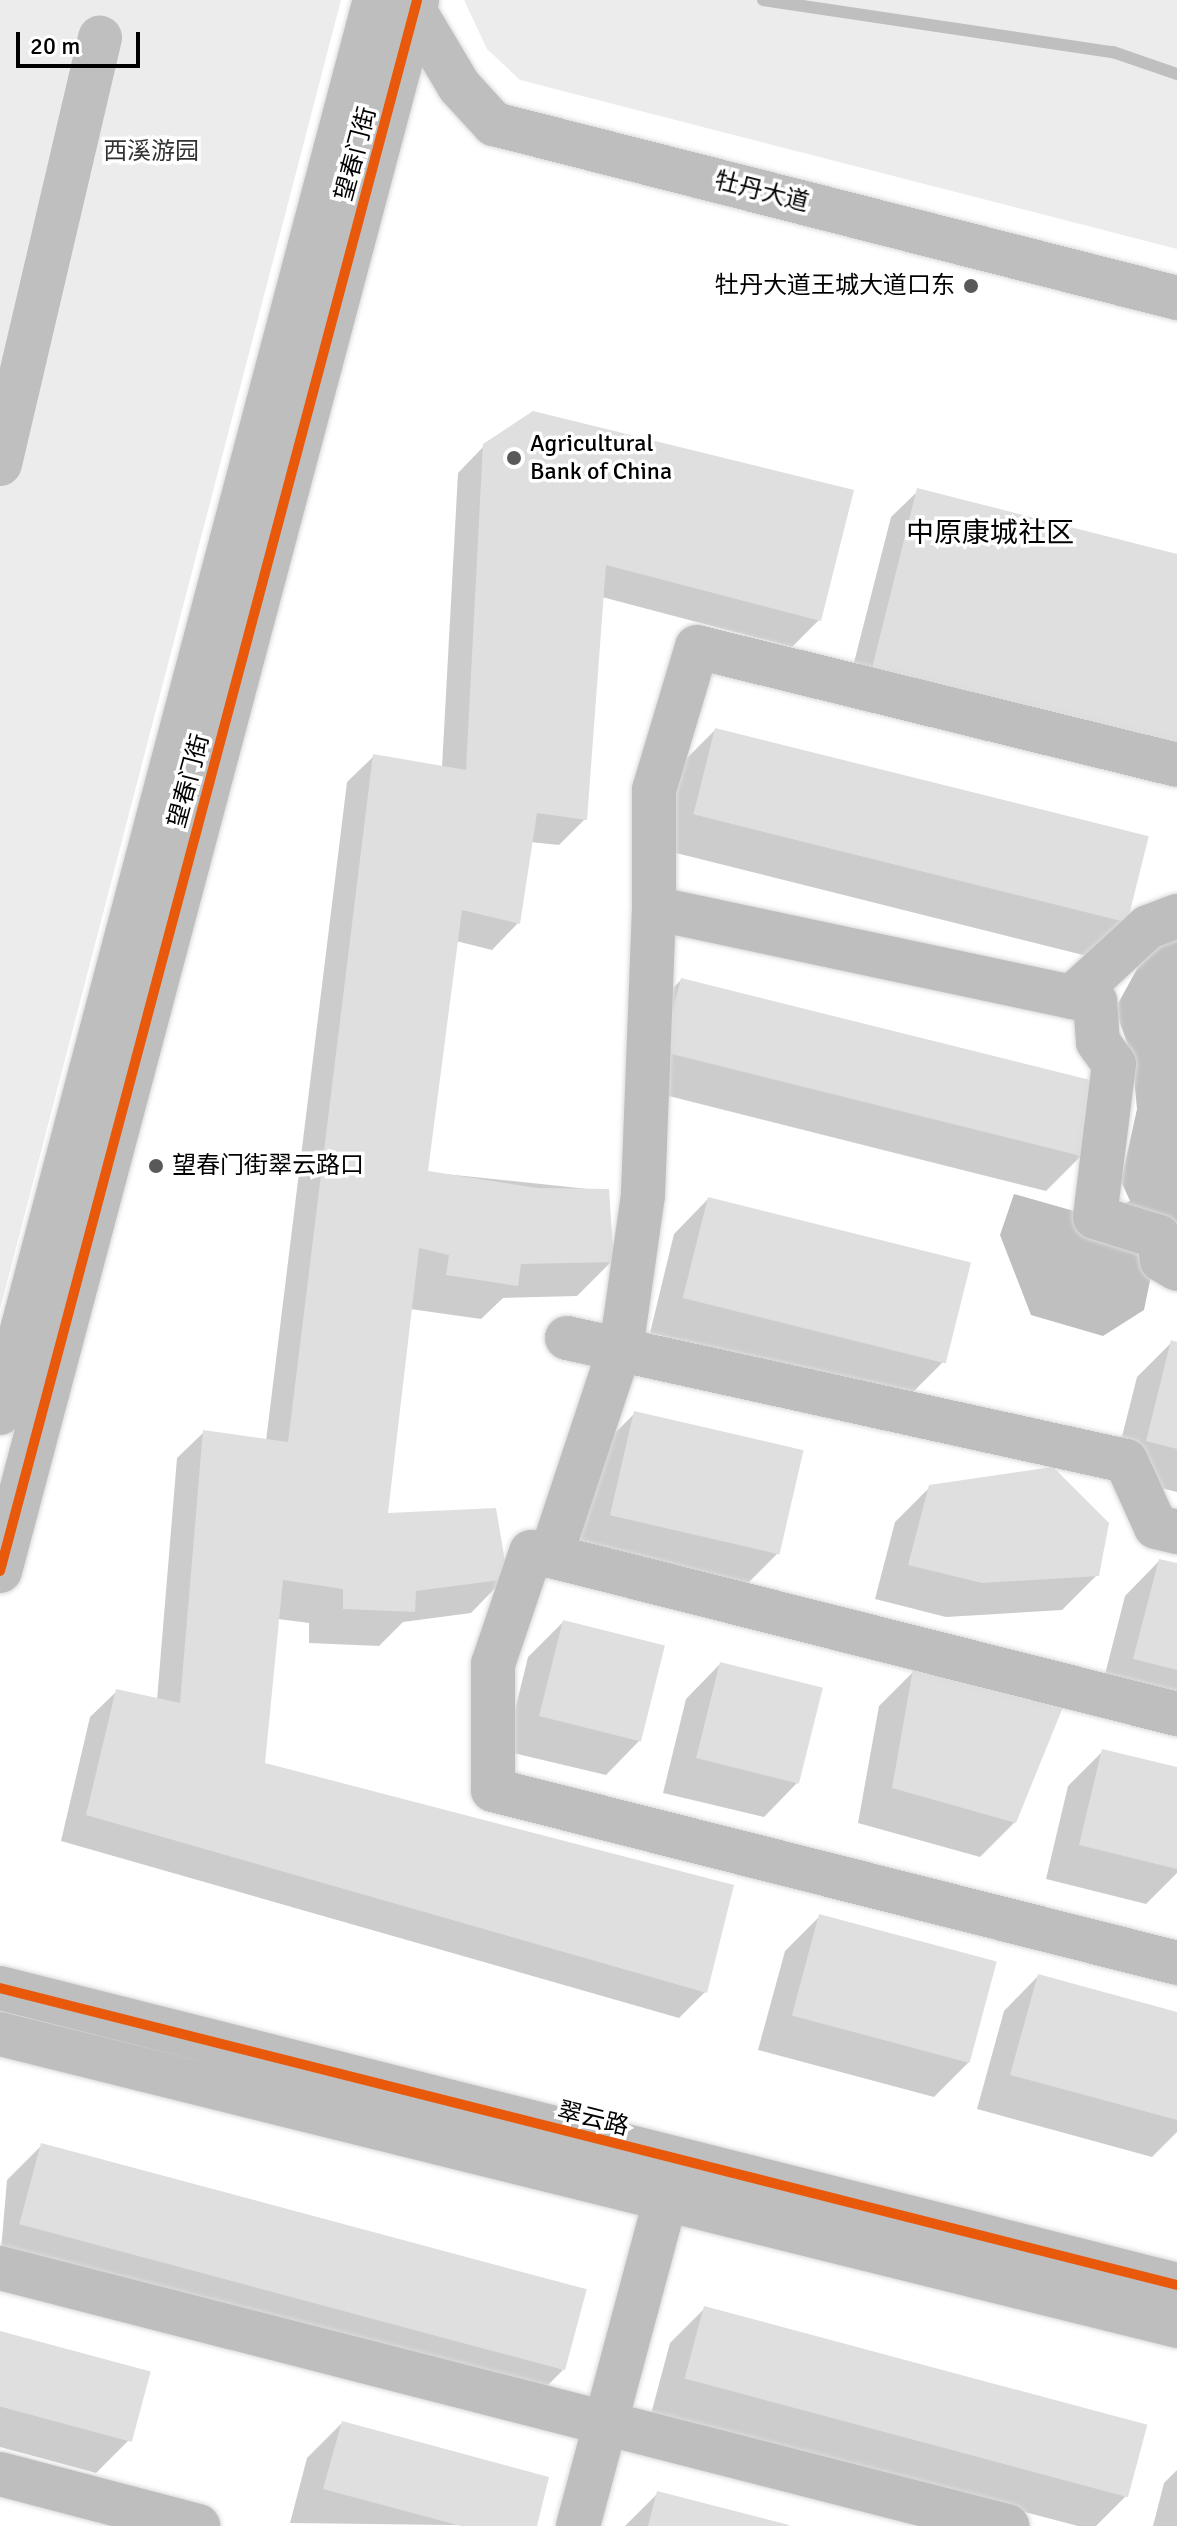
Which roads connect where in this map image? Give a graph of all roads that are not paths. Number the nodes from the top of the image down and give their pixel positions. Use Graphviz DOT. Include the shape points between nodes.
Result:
graph roads {
  1 [pos="404,2"];
  2 [pos="1177,298"];
  3 [pos="1177,765"];
  4 [pos="654,908"];
  5 [pos="1177,916"];
  6 [pos="1072,997"];
  7 [pos="1168,1253"];
  8 [pos="567,1338"];
  9 [pos="619,1351"];
  10 [pos="0,1413"];
  11 [pos="1177,1532"];
  12 [pos="551,1556"];
  13 [pos="0,1571"];
  14 [pos="1177,1714"];
  15 [pos="1177,1963"];
  16 [pos="0,1988"];
  17 [pos="0,2034"];
  18 [pos="671,2179"];
  19 [pos="0,2268"];
  20 [pos="1177,2285"];
  21 [pos="1177,2326"];
  22 [pos="606,2423"];
  23 [pos="0,2474"];
  24 [pos="198,2526"];
  25 [pos="578,2526"];
  26 [pos="1007,2526"];
  1 -- 2 [label="street, 牡丹大道" via="459,86 494,124"];
  1 -- 10 [label="street, 望春门街"];
  1 -- 13 [label="street, 望春门街"];
  3 -- 4 [label="street" via="697,647 654,790"];
  4 -- 6 [label="street"];
  4 -- 9 [label="street" via="643,1195"];
  5 -- 6 [label="street" via="1148,927"];
  6 -- 7 [label="street" via="1095,1002 1098,1042 1114,1064 1095,1217"];
  8 -- 9 [label="street"];
  9 -- 11 [label="street" via="1126,1461 1156,1527"];
  9 -- 12 [label="street"];
  12 -- 14 [label="street"];
  12 -- 15 [label="street" via="531,1552 493,1664 493,1790"];
  16 -- 18 [label="street, 翠云路"];
  17 -- 18 [label="street, 翠云路"];
  18 -- 20 [label="street, 翠云路"];
  18 -- 21 [label="street, 翠云路"];
  18 -- 22 [label="street"];
  19 -- 22 [label="street"];
  22 -- 25 [label="street"];
  22 -- 26 [label="street"];
  23 -- 24 [label="street"];
}
